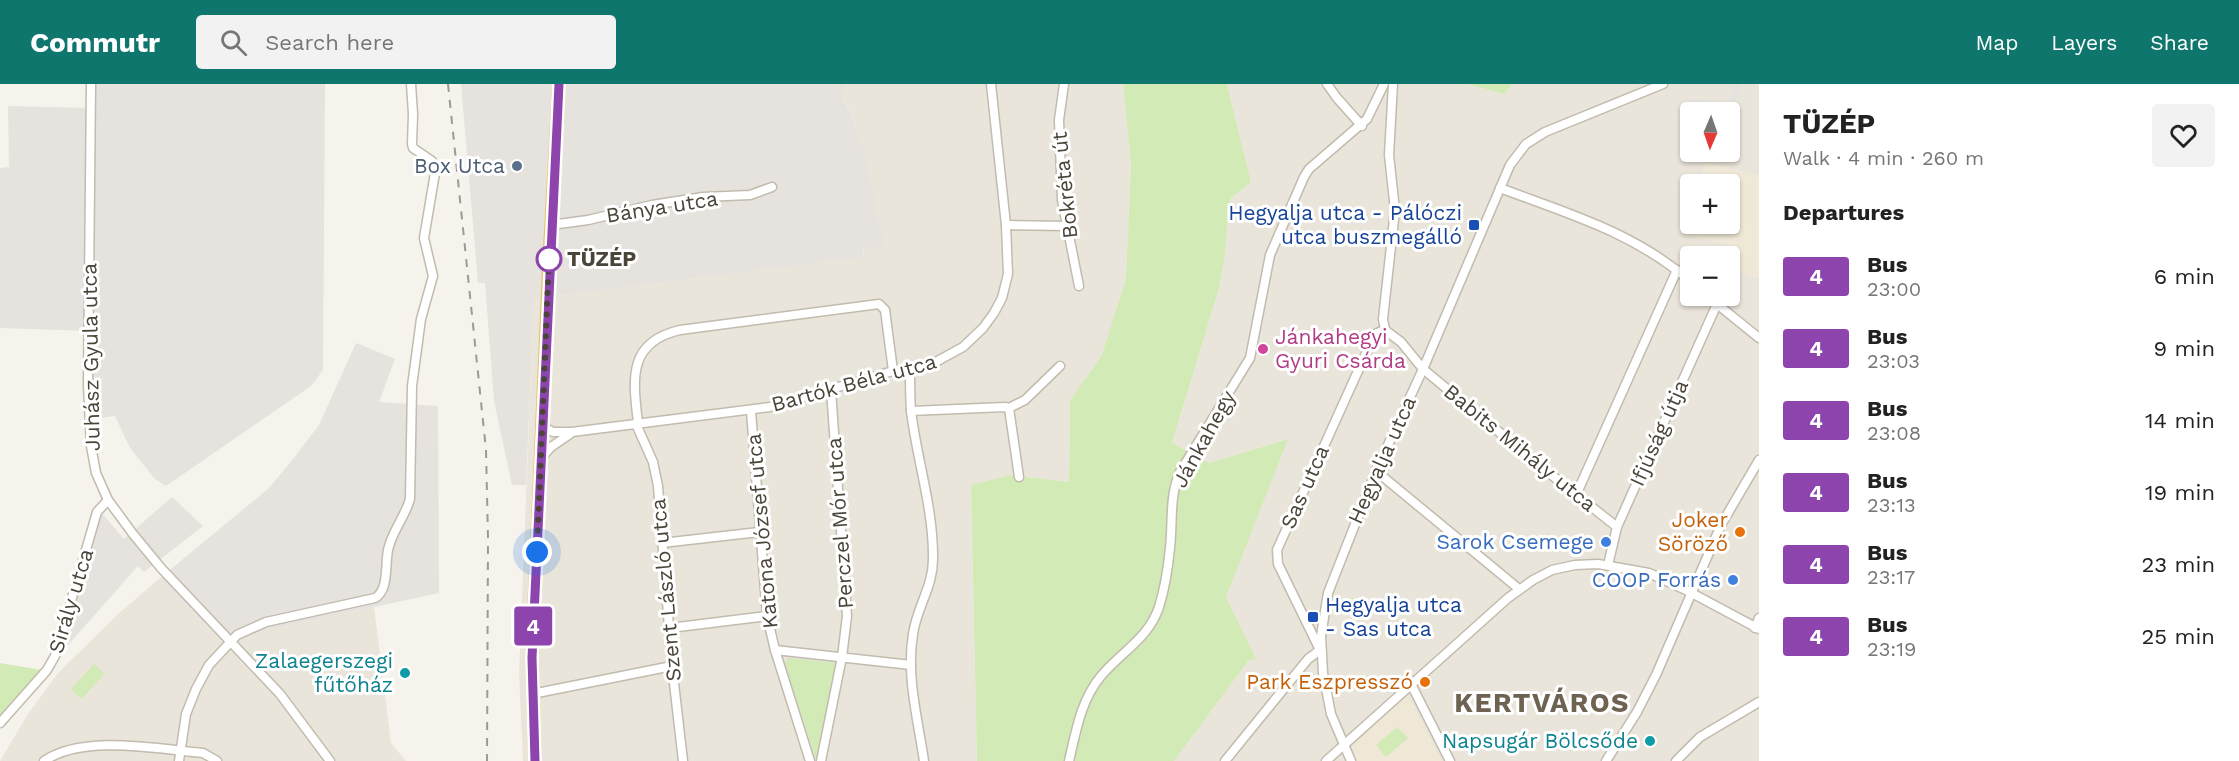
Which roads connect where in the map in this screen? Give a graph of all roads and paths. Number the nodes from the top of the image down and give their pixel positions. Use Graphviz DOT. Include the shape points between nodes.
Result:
graph roads {
  1 [pos="91,84"];
  2 [pos="411,84"];
  3 [pos="559,84"];
  4 [pos="991,84"];
  5 [pos="1064,84"];
  6 [pos="1328,84"];
  7 [pos="1384,84"];
  8 [pos="1393,84"];
  9 [pos="1663,84"];
  10 [pos="1362,126"];
  11 [pos="772,187"];
  12 [pos="1500,188"];
  13 [pos="551,225"];
  14 [pos="1006,225"];
  15 [pos="1066,226"];
  16 [pos="1677,270"];
  17 [pos="1680,273"];
  18 [pos="1079,285"];
  19 [pos="1717,306"];
  20 [pos="1720,306"];
  21 [pos="1385,330"];
  22 [pos="1759,338"];
  23 [pos="1060,366"];
  24 [pos="1423,369"];
  25 [pos="910,370"];
  26 [pos="893,371"];
  27 [pos="831,390"];
  28 [pos="1009,408"];
  29 [pos="751,411"];
  30 [pos="911,411"];
  31 [pos="637,424"];
  32 [pos="542,426"];
  33 [pos="572,432"];
  34 [pos="541,458"];
  35 [pos="1759,460"];
  36 [pos="1376,471"];
  37 [pos="1019,477"];
  38 [pos="1576,495"];
  39 [pos="108,500"];
  40 [pos="1617,527"];
  41 [pos="759,532"];
  42 [pos="662,543"];
  43 [pos="1608,565"];
  44 [pos="1519,589"];
  45 [pos="1693,594"];
  46 [pos="767,616"];
  47 [pos="1759,618"];
  48 [pos="670,627"];
  49 [pos="1757,628"];
  50 [pos="230,642"];
  51 [pos="774,650"];
  52 [pos="1320,650"];
  53 [pos="842,657"];
  54 [pos="911,664"];
  55 [pos="672,666"];
  56 [pos="1411,684"];
  57 [pos="532,694"];
  58 [pos="1759,702"];
  59 [pos="0,723"];
  60 [pos="1345,743"];
  61 [pos="180,751"];
  62 [pos="44,761"];
  63 [pos="179,761"];
  64 [pos="217,761"];
  65 [pos="330,761"];
  66 [pos="535,761"];
  67 [pos="683,761"];
  68 [pos="810,761"];
  69 [pos="821,761"];
  70 [pos="924,761"];
  71 [pos="1069,761"];
  72 [pos="1225,761"];
  73 [pos="1326,761"];
  74 [pos="1351,761"];
  75 [pos="1450,761"];
  76 [pos="1606,761"];
  77 [pos="1676,761"];
  1 -- 39 [label="street, Juhász Gyula utca" via="89,420 96,473"];
  2 -- 50 [label="street" via="413,148 432,161 434,167 424,238 433,276 421,319 413,374 410,499 391,537 382,591 375,598 254,626"];
  3 -- 13 [label="main road"];
  4 -- 14 [label="street, Bartók Béla utca"];
  5 -- 15 [label="street, Bokréta út" via="1059,120"];
  6 -- 10 [label="street"];
  7 -- 10 [label="street"];
  8 -- 21 [label="street" via="1389,155 1395,210"];
  9 -- 12 [label="street, Hegyalja utca" via="1536,137 1513,159"];
  10 -- 71 [label="street, Jánkahegy" via="1304,177 1270,255 1250,358 1174,485 1169,559 1159,607 1145,633 1096,683 1079,716"];
  11 -- 13 [label="street, Bánya utca" via="750,195 703,197"];
  12 -- 16 [label="street" via="1622,235"];
  12 -- 24 [label="street, Hegyalja utca"];
  13 -- 32 [label="main road"];
  14 -- 15 [label="street"];
  14 -- 25 [label="street, Bartók Béla utca" via="1007,282 990,318 949,357"];
  15 -- 18 [label="street, Bokréta út"];
  16 -- 17 [label="street"];
  16 -- 38 [label="street"];
  19 -- 40 [label="street, Ifjúság útja"];
  20 -- 22 [label="street"];
  21 -- 24 [label="street" via="1401,342"];
  21 -- 52 [label="street, Sas utca" via="1371,340 1277,550 1281,571"];
  23 -- 28 [label="street" via="1025,400"];
  24 -- 36 [label="street, Hegyalja utca"];
  24 -- 38 [label="street, Babits Mihály utca"];
  25 -- 26 [label="street, Bartók Béla utca"];
  25 -- 30 [label="street"];
  26 -- 27 [label="street, Bartók Béla utca"];
  26 -- 31 [label="street, Szent László utca" via="885,310 879,304 680,330 652,341 639,358 634,380"];
  27 -- 29 [label="street, Bartók Béla utca"];
  27 -- 53 [label="street, Perczel Mór utca" via="847,604"];
  28 -- 30 [label="street"];
  28 -- 37 [label="street"];
  29 -- 31 [label="street, Bartók Béla utca"];
  29 -- 41 [label="street, Katona József utca"];
  30 -- 54 [label="street" via="932,528 933,558 930,585 914,626"];
  31 -- 33 [label="street, Bartók Béla utca"];
  31 -- 42 [label="street, Szent László utca" via="655,468"];
  32 -- 33 [label="street" via="553,432"];
  32 -- 34 [label="main road"];
  33 -- 34 [label="street"];
  34 -- 57 [label="main road"];
  35 -- 45 [label="street" via="1726,516"];
  36 -- 44 [label="street"];
  36 -- 52 [label="street, Hegyalja utca" via="1328,593"];
  38 -- 40 [label="street, Babits Mihály utca"];
  39 -- 50 [label="street, Juhász Gyula utca" via="161,568"];
  39 -- 59 [label="street, Sirály utca" via="97,512 52,663"];
  40 -- 43 [label="street, Ifjúság útja"];
  41 -- 42 [label="street"];
  41 -- 46 [label="street, Katona József utca"];
  42 -- 48 [label="street, Szent László utca"];
  43 -- 44 [label="street" via="1559,568"];
  43 -- 45 [label="street" via="1649,573"];
  44 -- 56 [label="street"];
  45 -- 49 [label="street"];
  45 -- 76 [label="street" via="1636,712"];
  46 -- 48 [label="street"];
  46 -- 51 [label="street, Katona József utca"];
  47 -- 49 [label="street"];
  48 -- 55 [label="street, Szent László utca"];
  50 -- 61 [label="street" via="209,665 196,689 186,714"];
  50 -- 65 [label="street, Juhász Gyula utca" via="291,707"];
  51 -- 53 [label="street"];
  51 -- 68 [label="street, Katona József utca"];
  52 -- 60 [label="street, Hegyalja utca" via="1331,714"];
  52 -- 72 [label="street" via="1308,659"];
  53 -- 54 [label="street"];
  53 -- 69 [label="street, Perczel Mór utca"];
  54 -- 70 [label="street"];
  55 -- 57 [label="street"];
  55 -- 67 [label="street, Szent László utca"];
  56 -- 60 [label="street"];
  56 -- 75 [label="street"];
  57 -- 66 [label="main road"];
  58 -- 77 [label="street" via="1700,737"];
  60 -- 73 [label="street"];
  60 -- 74 [label="street, Hegyalja utca"];
  61 -- 62 [label="street" via="91,746 61,752"];
  61 -- 63 [label="street"];
  61 -- 64 [label="street" via="203,753"];
}
